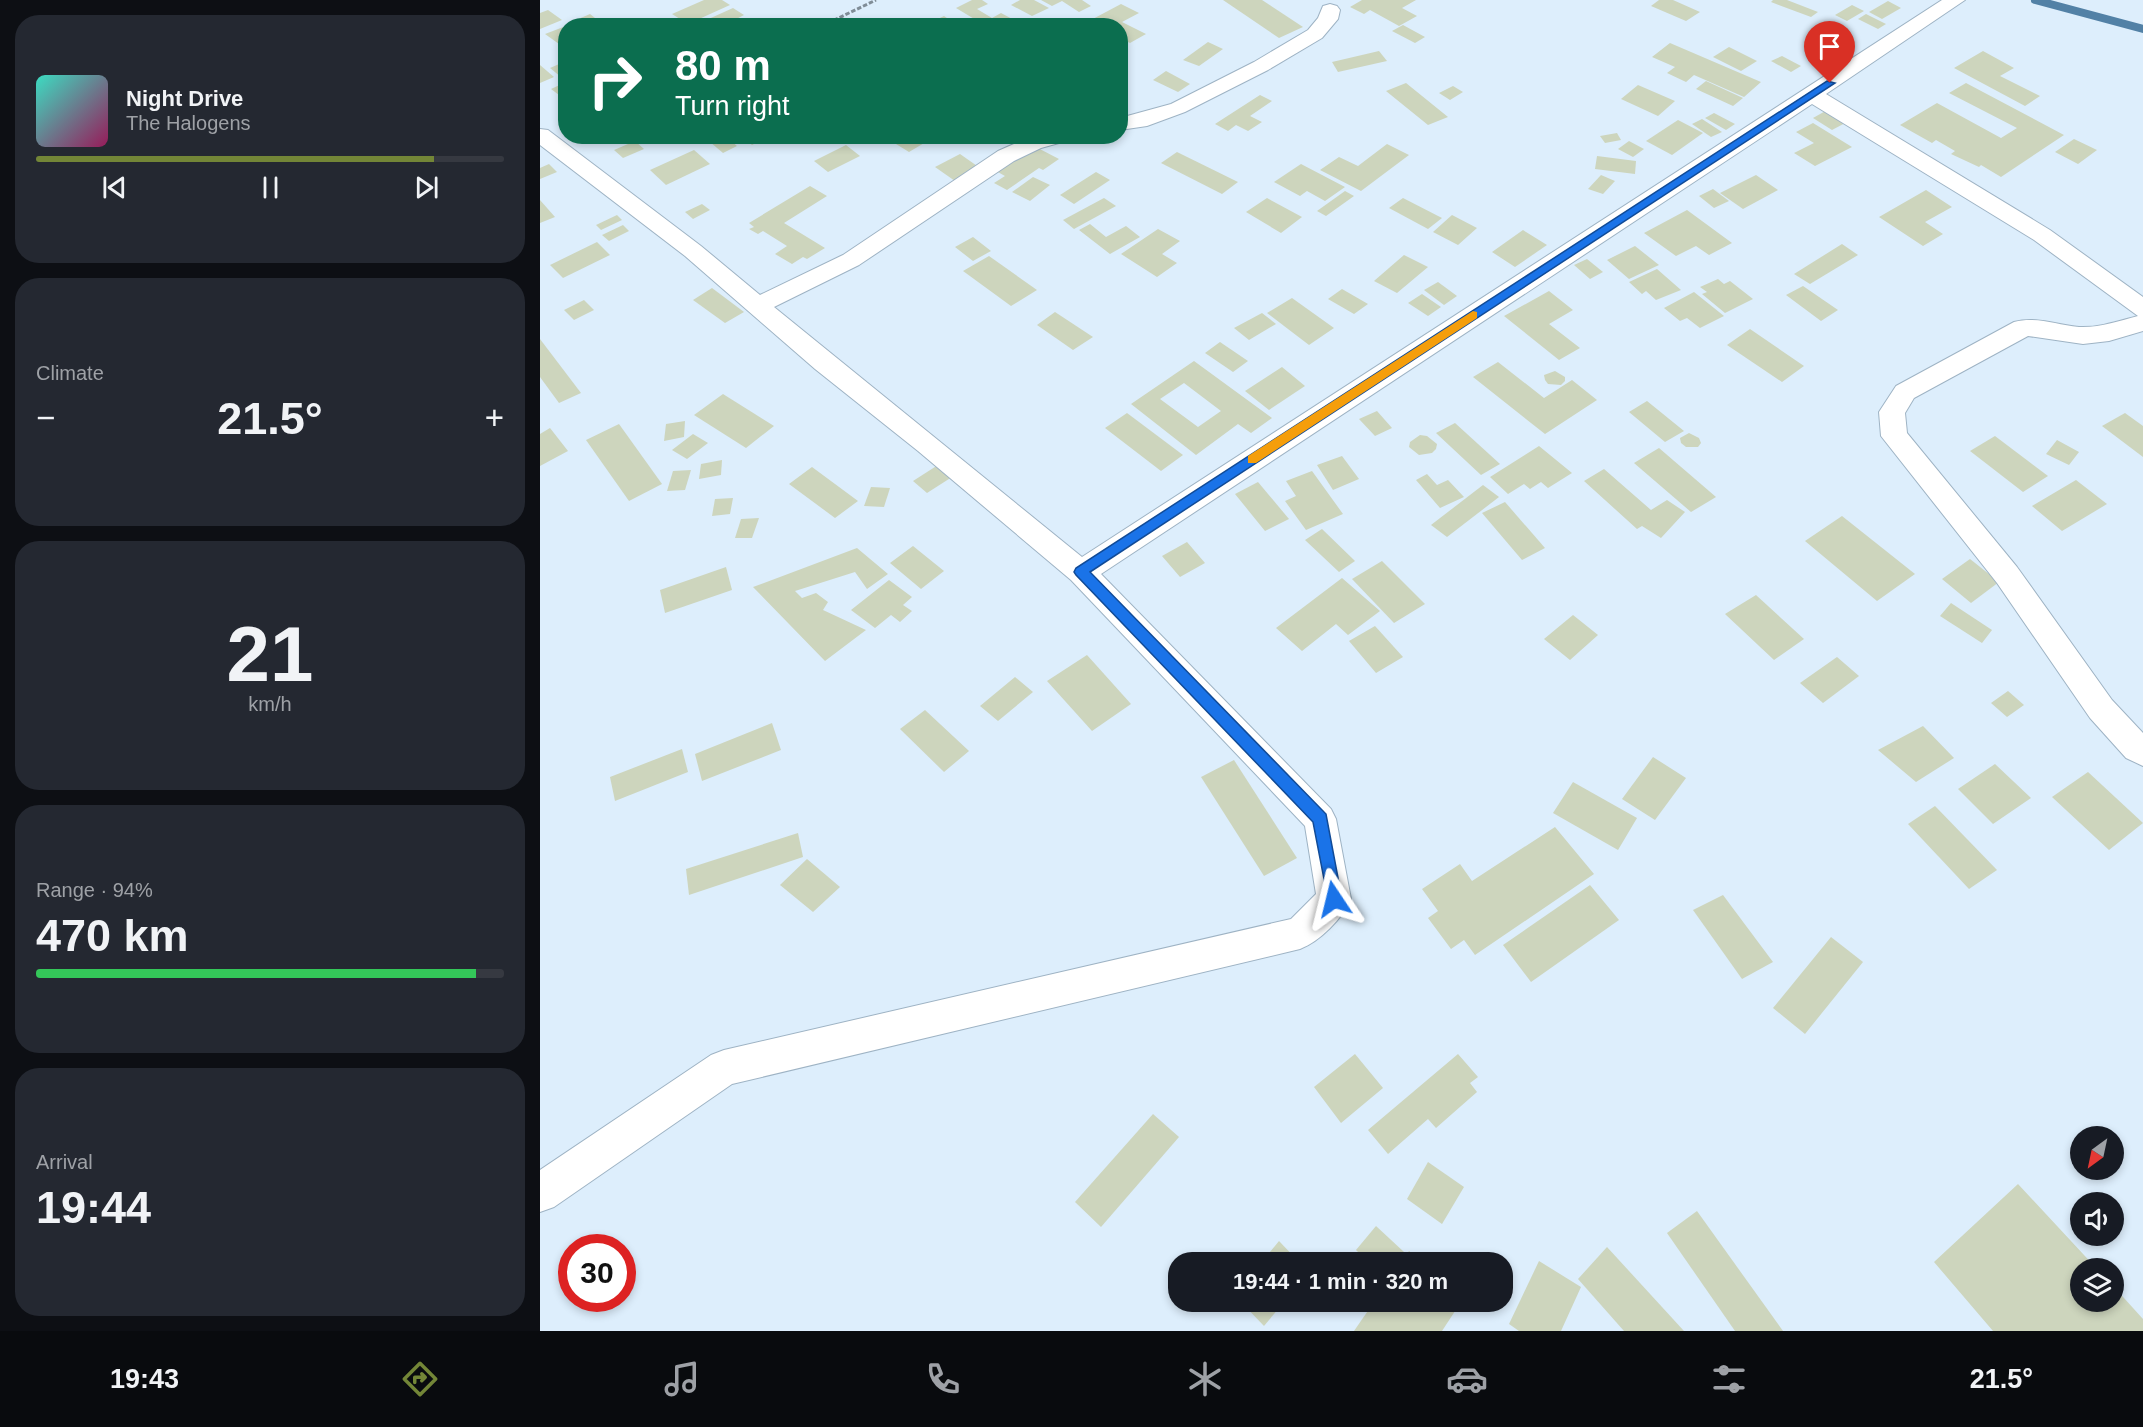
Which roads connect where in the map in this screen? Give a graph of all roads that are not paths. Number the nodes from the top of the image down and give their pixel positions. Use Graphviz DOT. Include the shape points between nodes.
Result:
graph roads {
  1 [pos="1954,0"];
  2 [pos="1330,10"];
  3 [pos="1813,95"];
  4 [pos="1128,123"];
  5 [pos="1031,144"];
  6 [pos="546,145"];
  7 [pos="757,306"];
  8 [pos="2143,309"];
  9 [pos="2143,323"];
  10 [pos="1081,572"];
  11 [pos="2143,752"];
  12 [pos="540,1193"];
  1 -- 3 [label="street"];
  2 -- 4 [label="street" via="1316,34 1261,66 1178,108"];
  3 -- 8 [label="street" via="2042,235"];
  3 -- 10 [label="street"];
  5 -- 7 [label="street" via="1006,156 851,260"];
  6 -- 7 [label="street" via="693,251"];
  7 -- 10 [label="street"];
  9 -- 11 [label="street" via="2091,336 2036,326 2023,328 1905,392 1892,412 1893,436 2007,575 2101,709"];
  10 -- 12 [label="street" via="1320,819 1334,899 1300,933 724,1068"];
}
